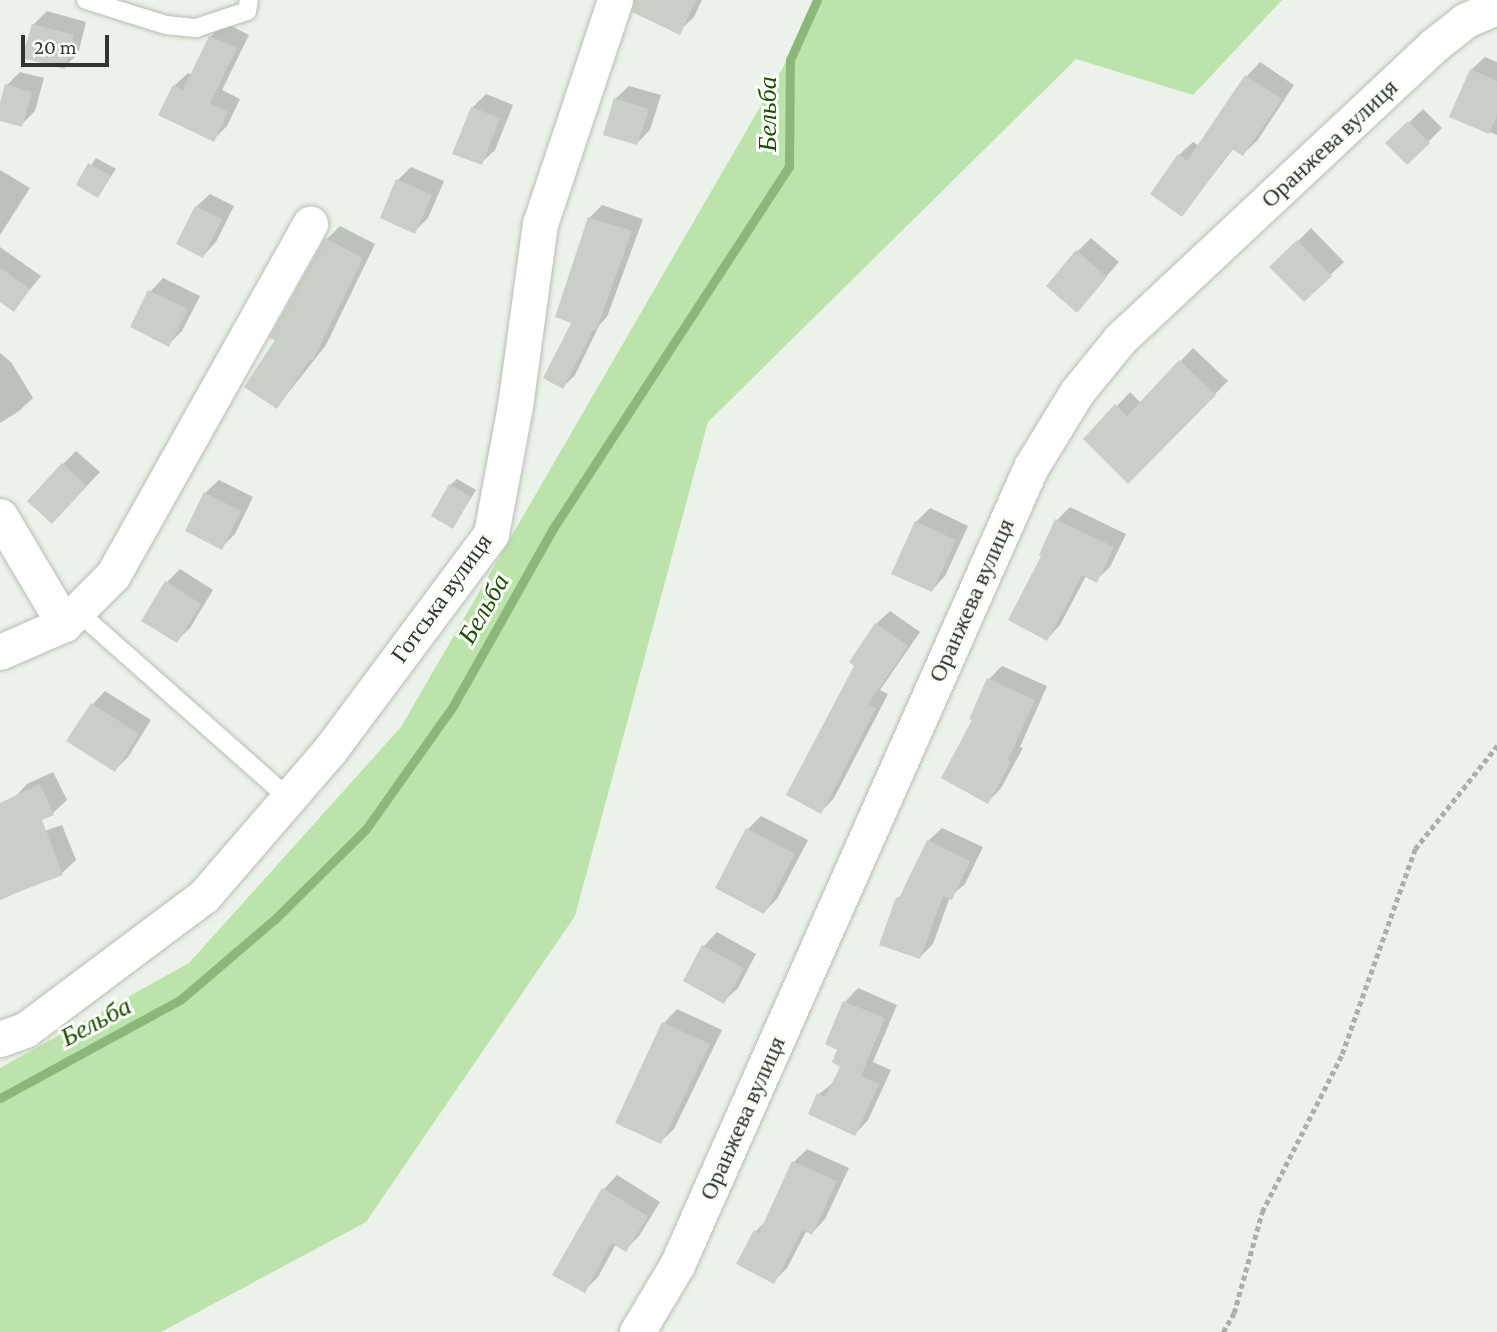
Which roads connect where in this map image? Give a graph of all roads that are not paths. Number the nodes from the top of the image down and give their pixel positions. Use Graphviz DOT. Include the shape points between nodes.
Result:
graph roads {
  1 [pos="86,0"];
  2 [pos="249,0"];
  3 [pos="615,0"];
  4 [pos="1497,7"];
  5 [pos="310,224"];
  6 [pos="0,516"];
  7 [pos="70,618"];
  8 [pos="0,652"];
  9 [pos="288,798"];
  10 [pos="0,1040"];
  11 [pos="637,1332"];
  1 -- 2 [label="lane" via="166,25 196,28 247,10"];
  3 -- 9 [label="street, Готська вулиця" via="540,224 515,405 491,534 330,750"];
  4 -- 11 [label="street, Оранжева вулиця" via="1466,20 1433,46 1120,340 1077,392 1031,467 677,1265"];
  5 -- 7 [label="street" via="113,575"];
  6 -- 7 [label="street"];
  7 -- 8 [label="street"];
  7 -- 9 [label="lane"];
  9 -- 10 [label="street, Готська вулиця" via="204,896 24,1030"];
}
